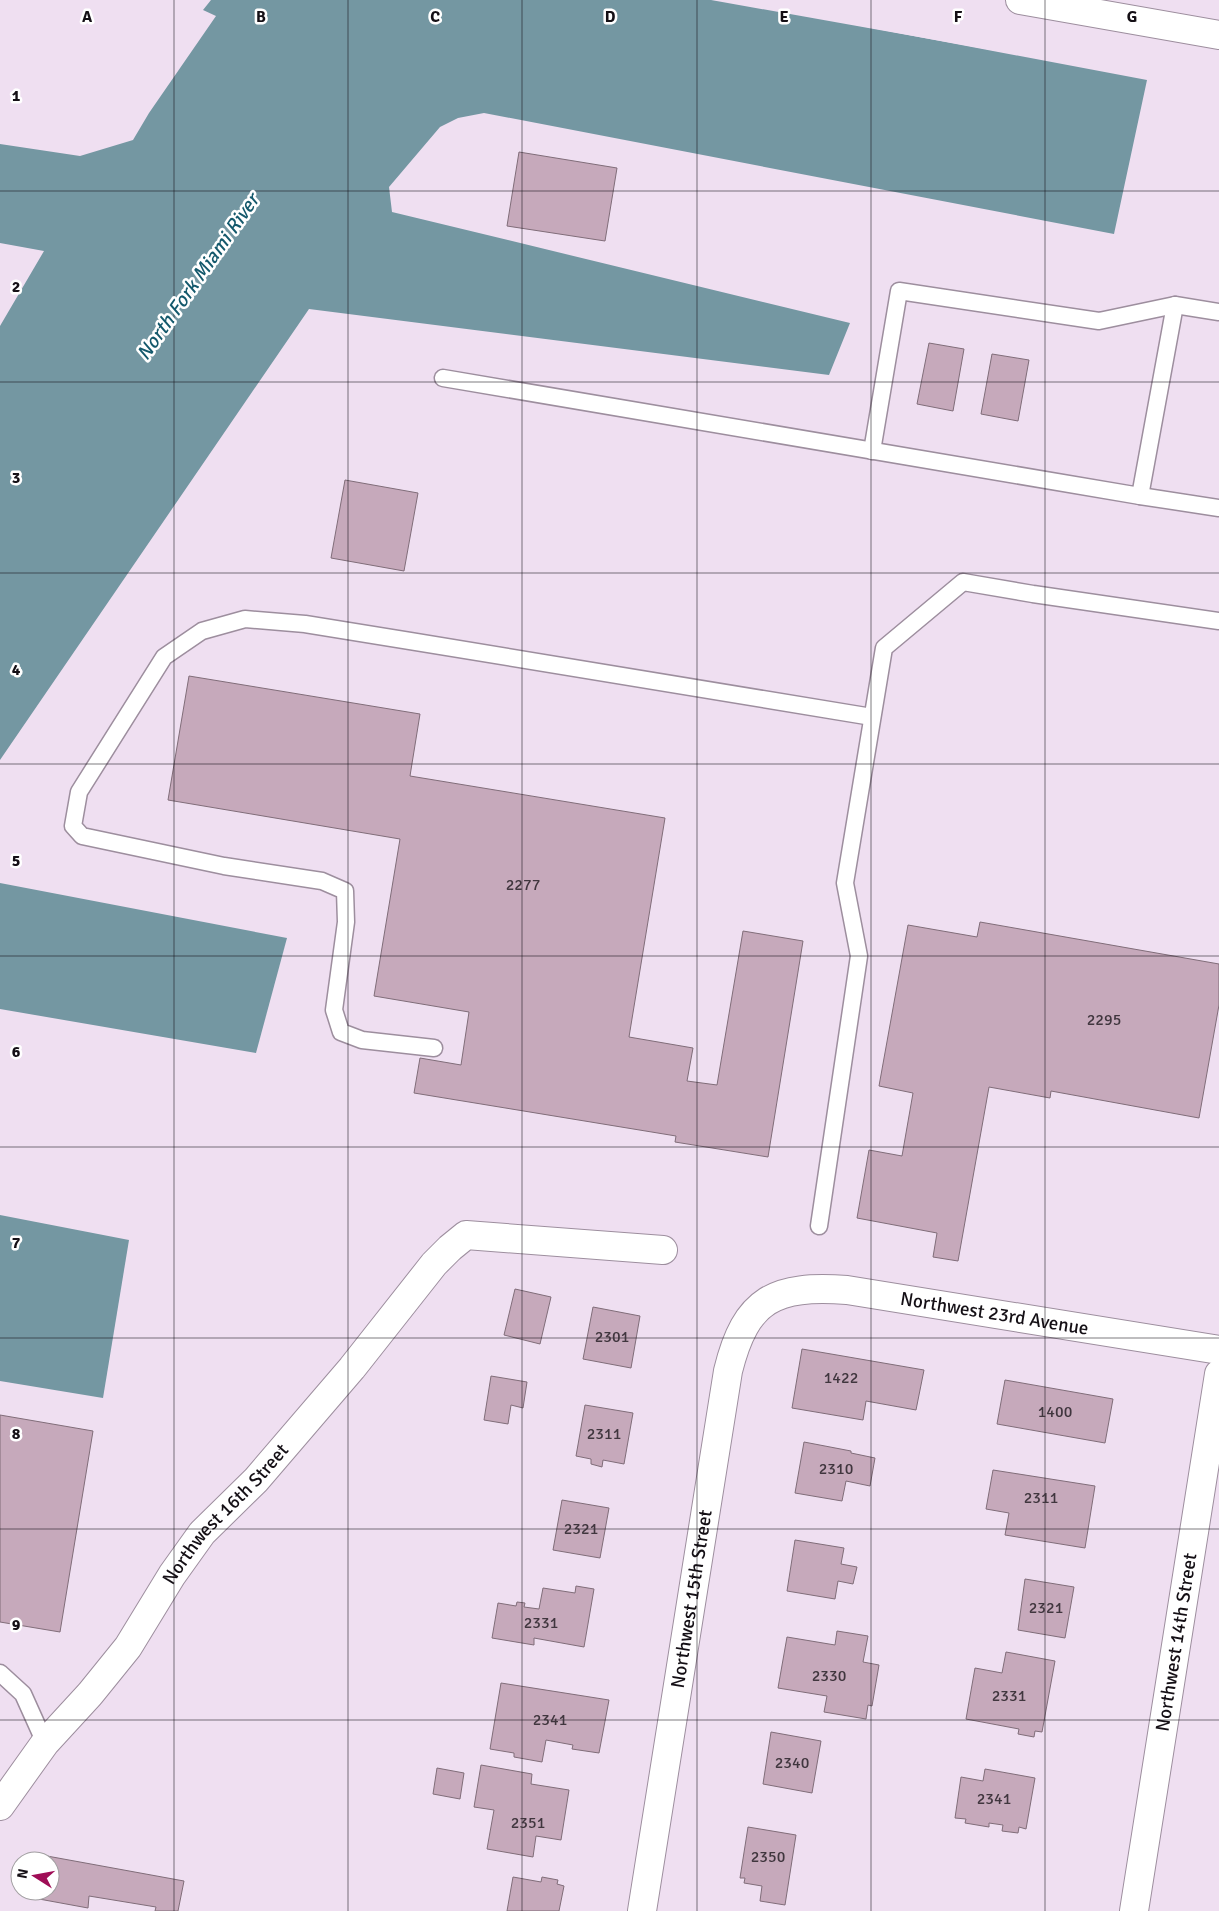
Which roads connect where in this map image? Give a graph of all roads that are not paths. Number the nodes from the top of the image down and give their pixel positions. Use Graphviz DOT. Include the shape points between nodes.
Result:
graph roads {
  1 [pos="1020,0"];
  2 [pos="1219,35"];
  3 [pos="1175,305"];
  4 [pos="1219,312"];
  5 [pos="443,378"];
  6 [pos="872,451"];
  7 [pos="1140,496"];
  8 [pos="1219,508"];
  9 [pos="1219,621"];
  10 [pos="872,717"];
  11 [pos="434,1048"];
  12 [pos="819,1226"];
  13 [pos="663,1250"];
  14 [pos="771,1298"];
  15 [pos="1219,1350"];
  16 [pos="1219,1374"];
  17 [pos="0,1672"];
  18 [pos="45,1743"];
  19 [pos="0,1806"];
  20 [pos="642,1911"];
  21 [pos="1134,1911"];
  1 -- 2 [label="street"];
  3 -- 4 [label="lane"];
  3 -- 6 [label="lane" via="1099,321 899,290"];
  3 -- 7 [label="lane"];
  5 -- 6 [label="lane"];
  6 -- 7 [label="lane"];
  7 -- 8 [label="lane"];
  9 -- 10 [label="lane" via="963,582 884,648"];
  10 -- 11 [label="lane" via="305,624 245,619 202,631 164,657 79,792 73,826 82,836 224,866 322,881 345,891 346,922 334,1010 341,1032 362,1040"];
  10 -- 12 [label="lane" via="845,883 860,956"];
  13 -- 18 [label="street, Northwest 16th Street" via="466,1235 434,1264 352,1368 256,1480 202,1533 110,1672"];
  14 -- 15 [label="street, Northwest 23rd Avenue" via="822,1288 847,1290"];
  14 -- 20 [label="street, Northwest 15th Street" via="752,1314 742,1328 728,1371"];
  16 -- 21 [label="street, Northwest 14th Street"];
  17 -- 18 [label="lane" via="23,1694"];
  18 -- 19 [label="street, Northwest 16th Street"];
}
